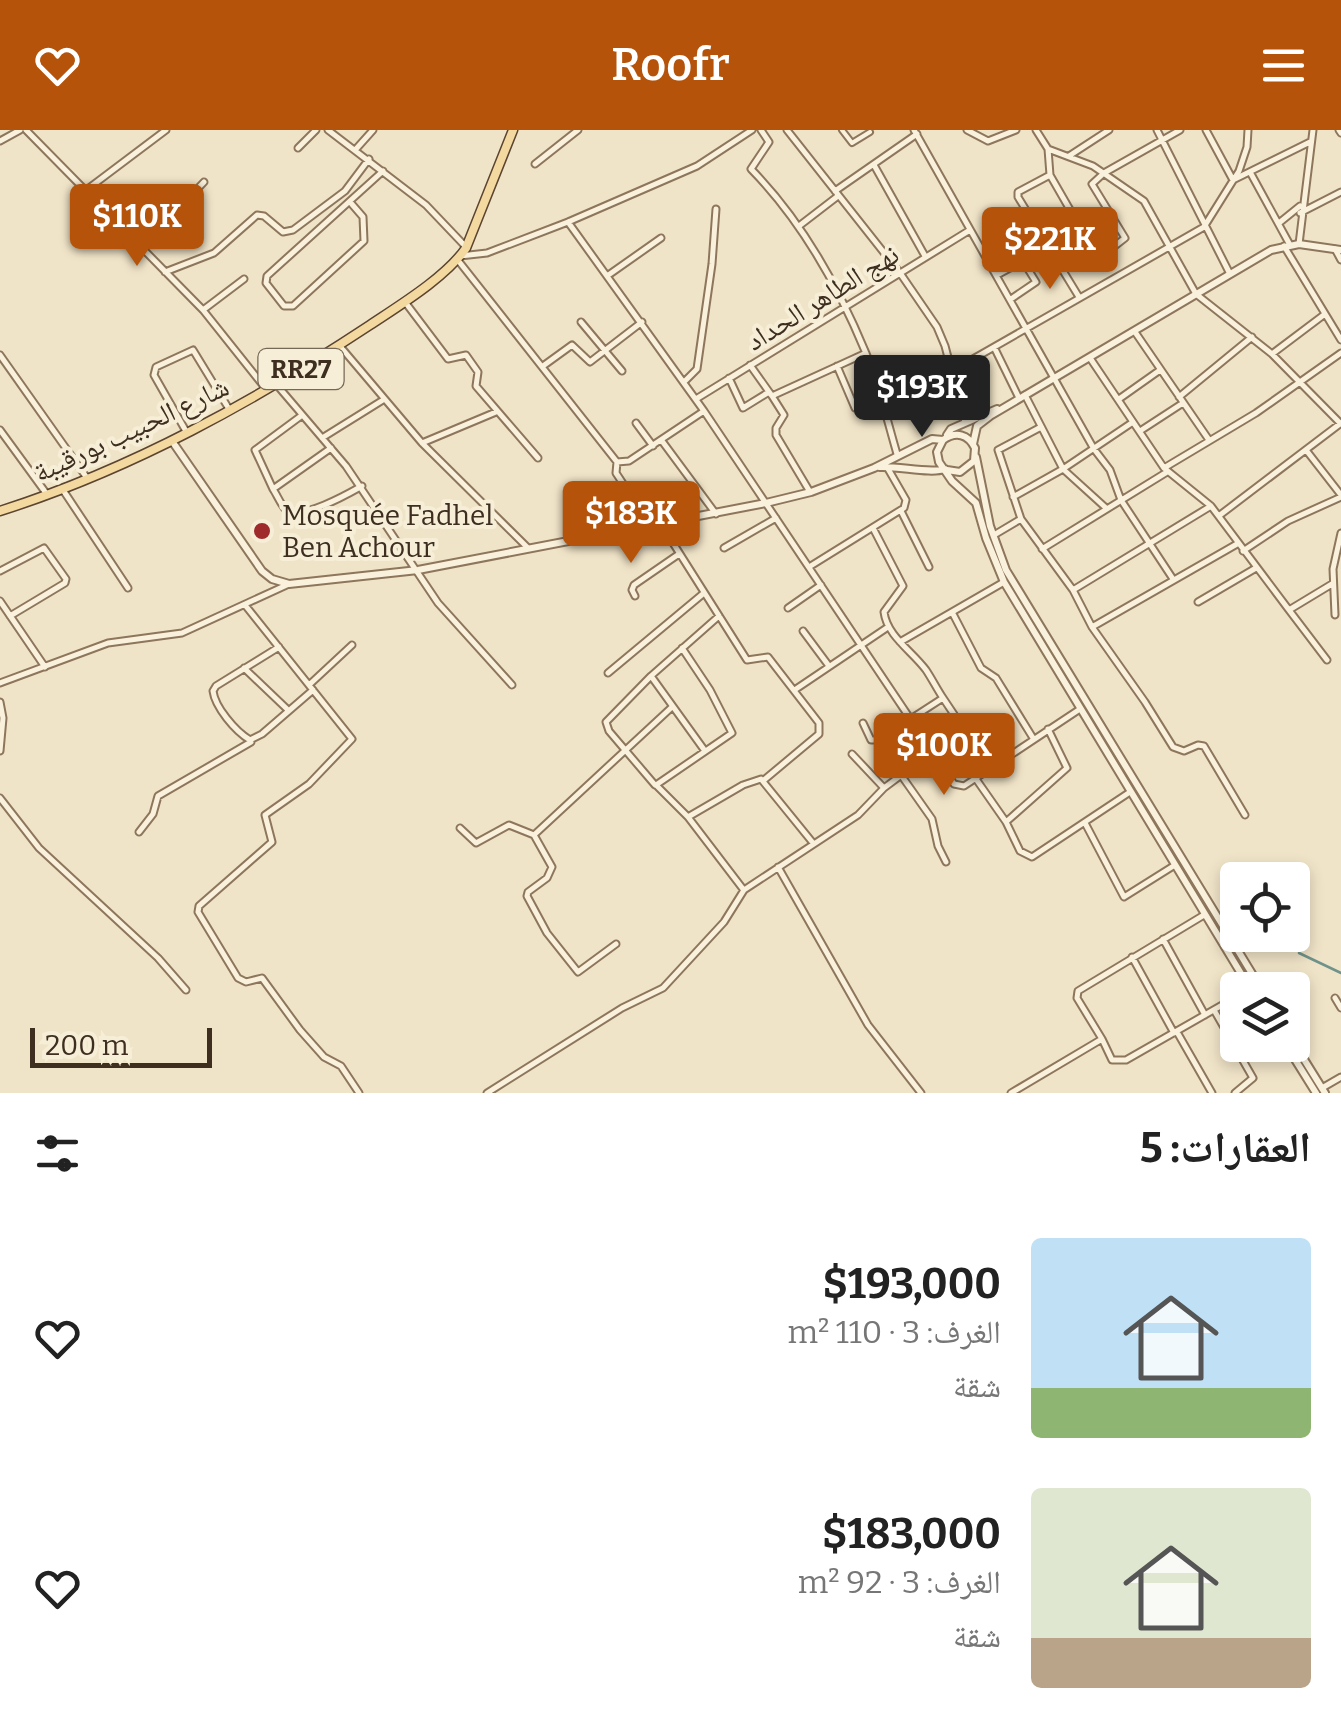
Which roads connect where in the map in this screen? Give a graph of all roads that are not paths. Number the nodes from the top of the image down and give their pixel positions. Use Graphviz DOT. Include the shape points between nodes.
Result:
graph roads {
  1 [pos="23,130"];
  2 [pos="166,130"];
  3 [pos="316,130"];
  4 [pos="328,130"];
  5 [pos="373,130"];
  6 [pos="513,130"];
  7 [pos="578,130"];
  8 [pos="752,130"];
  9 [pos="761,130"];
  10 [pos="787,130"];
  11 [pos="842,130"];
  12 [pos="968,130"];
  13 [pos="1016,130"];
  14 [pos="1036,130"];
  15 [pos="1109,130"];
  16 [pos="1156,130"];
  17 [pos="1180,130"];
  18 [pos="1206,130"];
  19 [pos="1248,130"];
  20 [pos="1312,130"];
  21 [pos="870,132"];
  22 [pos="915,132"];
  23 [pos="740,133"];
  24 [pos="1162,139"];
  25 [pos="0,141"];
  26 [pos="1310,142"];
  27 [pos="298,148"];
  28 [pos="356,149"];
  29 [pos="1048,149"];
  30 [pos="1069,156"];
  31 [pos="369,159"];
  32 [pos="535,164"];
  33 [pos="874,165"];
  34 [pos="383,171"];
  35 [pos="1250,172"];
  36 [pos="1104,173"];
  37 [pos="1050,175"];
  38 [pos="1233,180"];
  39 [pos="204,182"];
  40 [pos="85,191"];
  41 [pos="1341,192"];
  42 [pos="836,194"];
  43 [pos="350,202"];
  44 [pos="716,209"];
  45 [pos="1301,209"];
  46 [pos="568,222"];
  47 [pos="1279,223"];
  48 [pos="799,226"];
  49 [pos="1204,227"];
  50 [pos="970,229"];
  51 [pos="661,238"];
  52 [pos="1291,244"];
  53 [pos="1047,246"];
  54 [pos="141,248"];
  55 [pos="1168,248"];
  56 [pos="1338,250"];
  57 [pos="461,255"];
  58 [pos="926,256"];
  59 [pos="1341,260"];
  60 [pos="1023,261"];
  61 [pos="165,272"];
  62 [pos="900,273"];
  63 [pos="1230,274"];
  64 [pos="607,276"];
  65 [pos="997,276"];
  66 [pos="244,279"];
  67 [pos="1196,294"];
  68 [pos="1079,298"];
  69 [pos="1011,299"];
  70 [pos="404,302"];
  71 [pos="844,306"];
  72 [pos="203,310"];
  73 [pos="1324,314"];
  74 [pos="582,322"];
  75 [pos="642,322"];
  76 [pos="1028,328"];
  77 [pos="1135,332"];
  78 [pos="1252,337"];
  79 [pos="1341,340"];
  80 [pos="339,346"];
  81 [pos="994,347"];
  82 [pos="606,350"];
  83 [pos="866,353"];
  84 [pos="1341,353"];
  85 [pos="1272,354"];
  86 [pos="0,355"];
  87 [pos="1090,358"];
  88 [pos="750,365"];
  89 [pos="542,366"];
  90 [pos="836,366"];
  91 [pos="1160,370"];
  92 [pos="622,371"];
  93 [pos="952,371"];
  94 [pos="730,378"];
  95 [pos="1054,378"];
  96 [pos="1301,380"];
  97 [pos="684,382"];
  98 [pos="276,384"];
  99 [pos="266,390"];
  100 [pos="770,394"];
  101 [pos="1022,397"];
  102 [pos="696,399"];
  103 [pos="1118,399"];
  104 [pos="382,400"];
  105 [pos="1181,400"];
  106 [pos="1008,406"];
  107 [pos="855,408"];
  108 [pos="228,410"];
  109 [pos="704,411"];
  110 [pos="496,412"];
  111 [pos="301,416"];
  112 [pos="964,422"];
  113 [pos="1134,422"];
  114 [pos="636,423"];
  115 [pos="1341,424"];
  116 [pos="1041,428"];
  117 [pos="0,430"];
  118 [pos="1140,431"];
  119 [pos="187,433"];
  120 [pos="322,438"];
  121 [pos="945,438"];
  122 [pos="662,440"];
  123 [pos="1208,440"];
  124 [pos="172,441"];
  125 [pos="422,443"];
  126 [pos="973,444"];
  127 [pos="653,446"];
  128 [pos="331,448"];
  129 [pos="1094,448"];
  130 [pos="1306,450"];
  131 [pos="898,454"];
  132 [pos="976,456"];
  133 [pos="538,458"];
  134 [pos="617,462"];
  135 [pos="887,467"];
  136 [pos="874,468"];
  137 [pos="1063,469"];
  138 [pos="946,470"];
  139 [pos="1166,470"];
  140 [pos="89,480"];
  141 [pos="362,486"];
  142 [pos="273,489"];
  143 [pos="63,490"];
  144 [pos="811,492"];
  145 [pos="48,496"];
  146 [pos="1341,496"];
  147 [pos="1013,497"];
  148 [pos="1121,500"];
  149 [pos="766,504"];
  150 [pos="1210,506"];
  151 [pos="1106,508"];
  152 [pos="0,510"];
  153 [pos="900,511"];
  154 [pos="716,514"];
  155 [pos="1219,516"];
  156 [pos="776,518"];
  157 [pos="1021,518"];
  158 [pos="661,524"];
  159 [pos="651,526"];
  160 [pos="873,528"];
  161 [pos="1341,533"];
  162 [pos="993,536"];
  163 [pos="1150,544"];
  164 [pos="1237,544"];
  165 [pos="724,548"];
  166 [pos="1042,549"];
  167 [pos="531,551"];
  168 [pos="1242,551"];
  169 [pos="680,554"];
  170 [pos="929,567"];
  171 [pos="809,568"];
  172 [pos="1256,568"];
  173 [pos="418,570"];
  174 [pos="0,572"];
  175 [pos="1173,578"];
  176 [pos="1004,582"];
  177 [pos="1341,583"];
  178 [pos="289,584"];
  179 [pos="821,585"];
  180 [pos="1332,586"];
  181 [pos="128,588"];
  182 [pos="1073,590"];
  183 [pos="704,594"];
  184 [pos="635,596"];
  185 [pos="0,602"];
  186 [pos="1198,602"];
  187 [pos="245,606"];
  188 [pos="788,608"];
  189 [pos="1289,610"];
  190 [pos="952,612"];
  191 [pos="5,614"];
  192 [pos="1334,615"];
  193 [pos="720,616"];
  194 [pos="888,626"];
  195 [pos="1092,627"];
  196 [pos="803,631"];
  197 [pos="900,642"];
  198 [pos="861,644"];
  199 [pos="352,645"];
  200 [pos="279,647"];
  201 [pos="682,648"];
  202 [pos="1327,660"];
  203 [pos="45,666"];
  204 [pos="829,666"];
  205 [pos="244,668"];
  206 [pos="608,673"];
  207 [pos="650,676"];
  208 [pos="0,683"];
  209 [pos="512,684"];
  210 [pos="310,688"];
  211 [pos="796,689"];
  212 [pos="943,698"];
  213 [pos="1078,698"];
  214 [pos="0,702"];
  215 [pos="672,707"];
  216 [pos="1084,707"];
  217 [pos="287,710"];
  218 [pos="997,718"];
  219 [pos="908,719"];
  220 [pos="864,723"];
  221 [pos="1048,729"];
  222 [pos="967,734"];
  223 [pos="1033,739"];
  224 [pos="253,740"];
  225 [pos="624,749"];
  226 [pos="0,751"];
  227 [pos="706,752"];
  228 [pos="852,754"];
  229 [pos="934,755"];
  230 [pos="900,775"];
  231 [pos="976,779"];
  232 [pos="764,780"];
  233 [pos="656,785"];
  234 [pos="884,788"];
  235 [pos="1130,792"];
  236 [pos="0,798"];
  237 [pos="1246,814"];
  238 [pos="688,817"];
  239 [pos="1006,822"];
  240 [pos="1085,823"];
  241 [pos="460,828"];
  242 [pos="139,832"];
  243 [pos="534,835"];
  244 [pos="813,843"];
  245 [pos="946,862"];
  246 [pos="1175,865"];
  247 [pos="778,867"];
  248 [pos="744,890"];
  249 [pos="1205,914"];
  250 [pos="1163,939"];
  251 [pos="616,944"];
  252 [pos="1132,957"];
  253 [pos="1243,972"];
  254 [pos="1244,972"];
  255 [pos="186,990"];
  256 [pos="1335,998"];
  257 [pos="1220,1006"];
  258 [pos="1341,1008"];
  259 [pos="1214,1010"];
  260 [pos="1205,1016"];
  261 [pos="1176,1033"];
  262 [pos="1102,1039"];
  263 [pos="1298,1062"];
  264 [pos="1303,1062"];
  265 [pos="1341,1076"];
  266 [pos="1318,1092"];
  267 [pos="360,1093"];
  268 [pos="487,1093"];
  269 [pos="921,1093"];
  270 [pos="1011,1093"];
  271 [pos="1212,1093"];
  272 [pos="1236,1093"];
  1 -- 25 [label="street"];
  1 -- 40 [label="street"];
  2 -- 40 [label="street"];
  3 -- 27 [label="street"];
  4 -- 28 [label="street"];
  5 -- 28 [label="street"];
  6 -- 57 [label="main road, شارع الحبيب بورقيبة / RR27"];
  7 -- 32 [label="street"];
  8 -- 23 [label="street"];
  9 -- 48 [label="street" via="769,142 752,169"];
  10 -- 42 [label="street"];
  11 -- 21 [label="street" via="852,143"];
  12 -- 13 [label="street" via="988,141"];
  14 -- 29 [label="street"];
  15 -- 30 [label="street"];
  16 -- 24 [label="street"];
  17 -- 24 [label="street"];
  18 -- 38 [label="street"];
  19 -- 38 [label="street"];
  20 -- 26 [label="street"];
  22 -- 33 [label="street"];
  22 -- 50 [label="street"];
  23 -- 46 [label="street" via="697,166"];
  24 -- 36 [label="street"];
  24 -- 49 [label="street"];
  26 -- 35 [label="street"];
  26 -- 45 [label="street"];
  28 -- 31 [label="street"];
  29 -- 30 [label="street"];
  29 -- 37 [label="street"];
  30 -- 36 [label="street"];
  31 -- 34 [label="street"];
  31 -- 61 [label="street" via="345,191 293,230 283,232 257,215 214,253"];
  33 -- 42 [label="street"];
  33 -- 58 [label="street"];
  34 -- 43 [label="street"];
  34 -- 57 [label="street" via="432,210"];
  35 -- 38 [label="street"];
  35 -- 47 [label="street"];
  36 -- 37 [label="street" via="1091,186 1126,240 1102,256"];
  36 -- 55 [label="street" via="1144,201"];
  37 -- 53 [label="street" via="1018,195"];
  38 -- 49 [label="street"];
  39 -- 54 [label="street"];
  40 -- 54 [label="street"];
  41 -- 45 [label="street"];
  42 -- 48 [label="street"];
  42 -- 62 [label="street"];
  43 -- 43 [label="street" via="266,278 284,306 362,244 364,220"];
  44 -- 97 [label="street" via="697,369"];
  45 -- 47 [label="street"];
  45 -- 52 [label="street"];
  46 -- 57 [label="street" via="487,253"];
  46 -- 64 [label="street"];
  47 -- 52 [label="street"];
  48 -- 71 [label="street"];
  49 -- 55 [label="street"];
  49 -- 63 [label="street"];
  50 -- 58 [label="street, نهج الطاهر الحداد"];
  50 -- 65 [label="street"];
  51 -- 64 [label="street"];
  52 -- 56 [label="street"];
  52 -- 63 [label="street"];
  52 -- 73 [label="street"];
  53 -- 60 [label="street"];
  53 -- 68 [label="street"];
  54 -- 61 [label="street"];
  55 -- 67 [label="street"];
  55 -- 68 [label="street"];
  56 -- 59 [label="street"];
  57 -- 70 [label="main road, شارع الحبيب بورقيبة / RR27"];
  57 -- 89 [label="street"];
  58 -- 62 [label="street, نهج الطاهر الحداد"];
  60 -- 65 [label="street"];
  60 -- 69 [label="street" via="1036,282"];
  61 -- 72 [label="street"];
  62 -- 71 [label="street, نهج الطاهر الحداد"];
  62 -- 93 [label="street" via="942,336"];
  63 -- 67 [label="street"];
  64 -- 75 [label="street"];
  65 -- 69 [label="street"];
  66 -- 72 [label="street"];
  67 -- 77 [label="street"];
  67 -- 78 [label="street"];
  68 -- 76 [label="street"];
  69 -- 76 [label="street"];
  70 -- 80 [label="main road, شارع الحبيب بورقيبة / RR27"];
  70 -- 110 [label="street" via="448,359 466,355 478,372 476,385"];
  71 -- 83 [label="street"];
  71 -- 88 [label="street, نهج الطاهر الحداد"];
  72 -- 99 [label="street"];
  73 -- 79 [label="street"];
  73 -- 85 [label="street"];
  74 -- 82 [label="street"];
  75 -- 82 [label="street"];
  75 -- 97 [label="street"];
  76 -- 81 [label="street"];
  76 -- 95 [label="street"];
  77 -- 87 [label="street"];
  77 -- 91 [label="street"];
  78 -- 85 [label="street"];
  78 -- 105 [label="street"];
  80 -- 98 [label="main road, شارع الحبيب بورقيبة / RR27"];
  80 -- 104 [label="street"];
  81 -- 93 [label="street"];
  81 -- 101 [label="street"];
  82 -- 89 [label="street" via="588,362 570,345"];
  82 -- 92 [label="street"];
  83 -- 90 [label="street"];
  83 -- 131 [label="street"];
  84 -- 96 [label="street"];
  85 -- 96 [label="street"];
  86 -- 140 [label="street"];
  87 -- 95 [label="street"];
  87 -- 103 [label="street"];
  88 -- 94 [label="street, نهج الطاهر الحداد"];
  88 -- 100 [label="street"];
  89 -- 134 [label="street"];
  90 -- 100 [label="street"];
  90 -- 107 [label="street"];
  91 -- 103 [label="street"];
  91 -- 105 [label="street"];
  93 -- 112 [label="street"];
  94 -- 100 [label="street" via="743,408"];
  94 -- 102 [label="street, نهج الطاهر الحداد"];
  95 -- 101 [label="street"];
  95 -- 129 [label="street"];
  96 -- 115 [label="street"];
  96 -- 123 [label="street"];
  97 -- 102 [label="street"];
  98 -- 99 [label="main road, شارع الحبيب بورقيبة / RR27"];
  98 -- 111 [label="street"];
  99 -- 108 [label="main road, شارع الحبيب بورقيبة / RR27"];
  100 -- 144 [label="street" via="784,415 776,435"];
  101 -- 106 [label="street"];
  101 -- 116 [label="street"];
  102 -- 109 [label="street"];
  103 -- 113 [label="street"];
  104 -- 120 [label="street"];
  104 -- 125 [label="street"];
  105 -- 118 [label="street"];
  105 -- 123 [label="street"];
  106 -- 112 [label="street"];
  106 -- 126 [label="street" via="979,424"];
  108 -- 119 [label="main road, شارع الحبيب بورقيبة / RR27"];
  108 -- 119 [label="street" via="193,350 156,368"];
  109 -- 122 [label="street"];
  109 -- 149 [label="street"];
  110 -- 125 [label="street"];
  110 -- 133 [label="street"];
  111 -- 120 [label="street"];
  111 -- 142 [label="street" via="254,450"];
  112 -- 121 [label="street"];
  113 -- 118 [label="street"];
  113 -- 129 [label="street"];
  114 -- 127 [label="street"];
  115 -- 130 [label="street"];
  116 -- 137 [label="street"];
  116 -- 147 [label="street" via="998,450"];
  117 -- 145 [label="street"];
  118 -- 139 [label="street"];
  119 -- 124 [label="main road, شارع الحبيب بورقيبة / RR27"];
  120 -- 128 [label="street"];
  121 -- 126 [label="street" via="962,435"];
  121 -- 131 [label="street"];
  121 -- 138 [label="street" via="937,452"];
  122 -- 127 [label="street"];
  122 -- 154 [label="street"];
  123 -- 139 [label="street"];
  124 -- 140 [label="main road, شارع الحبيب بورقيبة / RR27"];
  124 -- 178 [label="street" via="262,571"];
  125 -- 167 [label="street"];
  126 -- 132 [label="street"];
  127 -- 134 [label="street"];
  128 -- 141 [label="street"];
  128 -- 142 [label="street"];
  129 -- 137 [label="street"];
  129 -- 148 [label="street"];
  130 -- 146 [label="street"];
  130 -- 155 [label="street"];
  131 -- 136 [label="street"];
  132 -- 138 [label="street" via="965,470"];
  132 -- 162 [label="street"];
  134 -- 159 [label="street" via="616,473"];
  135 -- 136 [label="street"];
  135 -- 138 [label="street"];
  135 -- 153 [label="street" via="906,503"];
  136 -- 144 [label="street"];
  137 -- 147 [label="street"];
  137 -- 151 [label="street"];
  138 -- 176 [label="street" via="976,504"];
  139 -- 148 [label="street"];
  139 -- 150 [label="street"];
  140 -- 143 [label="main road, شارع الحبيب بورقيبة / RR27"];
  141 -- 142 [label="street" via="296,513"];
  141 -- 173 [label="street"];
  143 -- 145 [label="main road, شارع الحبيب بورقيبة / RR27"];
  143 -- 181 [label="street"];
  144 -- 149 [label="street"];
  145 -- 152 [label="main road, شارع الحبيب بورقيبة / RR27"];
  146 -- 168 [label="street"];
  147 -- 157 [label="street"];
  148 -- 151 [label="street"];
  148 -- 163 [label="street"];
  149 -- 154 [label="street"];
  149 -- 156 [label="street"];
  150 -- 155 [label="street"];
  150 -- 163 [label="street"];
  151 -- 166 [label="street"];
  153 -- 160 [label="street"];
  153 -- 170 [label="street"];
  154 -- 158 [label="street"];
  155 -- 164 [label="street"];
  156 -- 165 [label="street"];
  156 -- 171 [label="street"];
  157 -- 162 [label="street"];
  157 -- 166 [label="street"];
  158 -- 159 [label="street"];
  158 -- 169 [label="street"];
  159 -- 167 [label="street"];
  160 -- 171 [label="street"];
  160 -- 194 [label="street" via="903,586 884,612"];
  161 -- 180 [label="street"];
  162 -- 213 [label="street"];
  163 -- 175 [label="street"];
  163 -- 182 [label="street"];
  164 -- 168 [label="street"];
  164 -- 175 [label="street"];
  166 -- 182 [label="street"];
  167 -- 173 [label="street"];
  168 -- 172 [label="street"];
  169 -- 183 [label="street"];
  169 -- 184 [label="street" via="634,585"];
  171 -- 179 [label="street"];
  172 -- 186 [label="street"];
  172 -- 189 [label="street"];
  173 -- 178 [label="street"];
  173 -- 209 [label="street" via="444,610"];
  174 -- 191 [label="street" via="44,548 66,579"];
  175 -- 195 [label="street"];
  176 -- 190 [label="street"];
  176 -- 213 [label="street"];
  177 -- 180 [label="street"];
  178 -- 187 [label="street"];
  179 -- 188 [label="street"];
  179 -- 198 [label="street"];
  180 -- 189 [label="street"];
  180 -- 192 [label="street"];
  182 -- 195 [label="street"];
  183 -- 193 [label="street"];
  183 -- 206 [label="street"];
  185 -- 191 [label="street"];
  187 -- 200 [label="street"];
  187 -- 203 [label="street" via="182,634 120,640"];
  189 -- 202 [label="street"];
  190 -- 197 [label="street"];
  190 -- 223 [label="street"];
  191 -- 203 [label="street"];
  193 -- 201 [label="street"];
  193 -- 211 [label="street" via="748,661 768,657"];
  194 -- 197 [label="street"];
  194 -- 198 [label="street"];
  195 -- 237 [label="street" via="1172,747 1184,752 1204,746"];
  196 -- 204 [label="street"];
  197 -- 212 [label="street"];
  198 -- 204 [label="street"];
  198 -- 219 [label="street"];
  199 -- 210 [label="street"];
  200 -- 205 [label="street"];
  200 -- 210 [label="street"];
  201 -- 207 [label="street"];
  201 -- 227 [label="street" via="732,732"];
  203 -- 208 [label="street"];
  204 -- 211 [label="street"];
  205 -- 217 [label="street"];
  205 -- 224 [label="street" via="214,688 212,697 244,738"];
  207 -- 215 [label="street"];
  207 -- 225 [label="street" via="605,724"];
  210 -- 217 [label="street"];
  210 -- 267 [label="street" via="350,734 350,743 265,816 272,842 198,912 238,978 262,978"];
  211 -- 232 [label="street" via="820,731"];
  212 -- 219 [label="street"];
  212 -- 222 [label="street"];
  213 -- 216 [label="street"];
  214 -- 226 [label="street"];
  215 -- 225 [label="street"];
  215 -- 227 [label="street"];
  216 -- 221 [label="street"];
  216 -- 235 [label="street"];
  216 -- 254 [label="street"];
  217 -- 224 [label="street"];
  218 -- 222 [label="street"];
  219 -- 220 [label="street" via="874,741"];
  219 -- 229 [label="street"];
  221 -- 223 [label="street"];
  221 -- 239 [label="street" via="1067,768"];
  222 -- 229 [label="street"];
  223 -- 231 [label="street"];
  224 -- 242 [label="street" via="156,798"];
  225 -- 233 [label="street"];
  225 -- 243 [label="street"];
  227 -- 233 [label="street"];
  228 -- 234 [label="street"];
  229 -- 230 [label="street"];
  229 -- 231 [label="street" via="957,785"];
  230 -- 234 [label="street"];
  230 -- 245 [label="street" via="932,819"];
  231 -- 239 [label="street"];
  232 -- 238 [label="street" via="742,784"];
  232 -- 244 [label="street"];
  233 -- 238 [label="street"];
  234 -- 244 [label="street" via="864,810"];
  235 -- 240 [label="street"];
  235 -- 246 [label="street"];
  236 -- 255 [label="street" via="39,848"];
  238 -- 248 [label="street"];
  239 -- 240 [label="street" via="1020,851 1032,857"];
  240 -- 246 [label="street" via="1124,897"];
  241 -- 243 [label="street" via="476,843 509,826"];
  243 -- 251 [label="street" via="552,867 527,896 559,950 578,972"];
  244 -- 247 [label="street"];
  246 -- 249 [label="street"];
  247 -- 248 [label="street"];
  247 -- 269 [label="street" via="868,1025"];
  248 -- 268 [label="street" via="724,922 662,988"];
  249 -- 250 [label="street"];
  249 -- 253 [label="street"];
  250 -- 252 [label="street"];
  250 -- 260 [label="street"];
  252 -- 261 [label="street"];
  252 -- 262 [label="street" via="1078,992"];
  256 -- 258 [label="street"];
  257 -- 259 [label="street"];
  259 -- 260 [label="street"];
  259 -- 272 [label="street" via="1253,1078"];
  260 -- 261 [label="street"];
  261 -- 262 [label="street" via="1120,1061 1112,1060"];
  261 -- 271 [label="street"];
  262 -- 270 [label="street"];
  263 -- 266 [label="street"];
  264 -- 266 [label="street"];
  265 -- 266 [label="street"];
}
